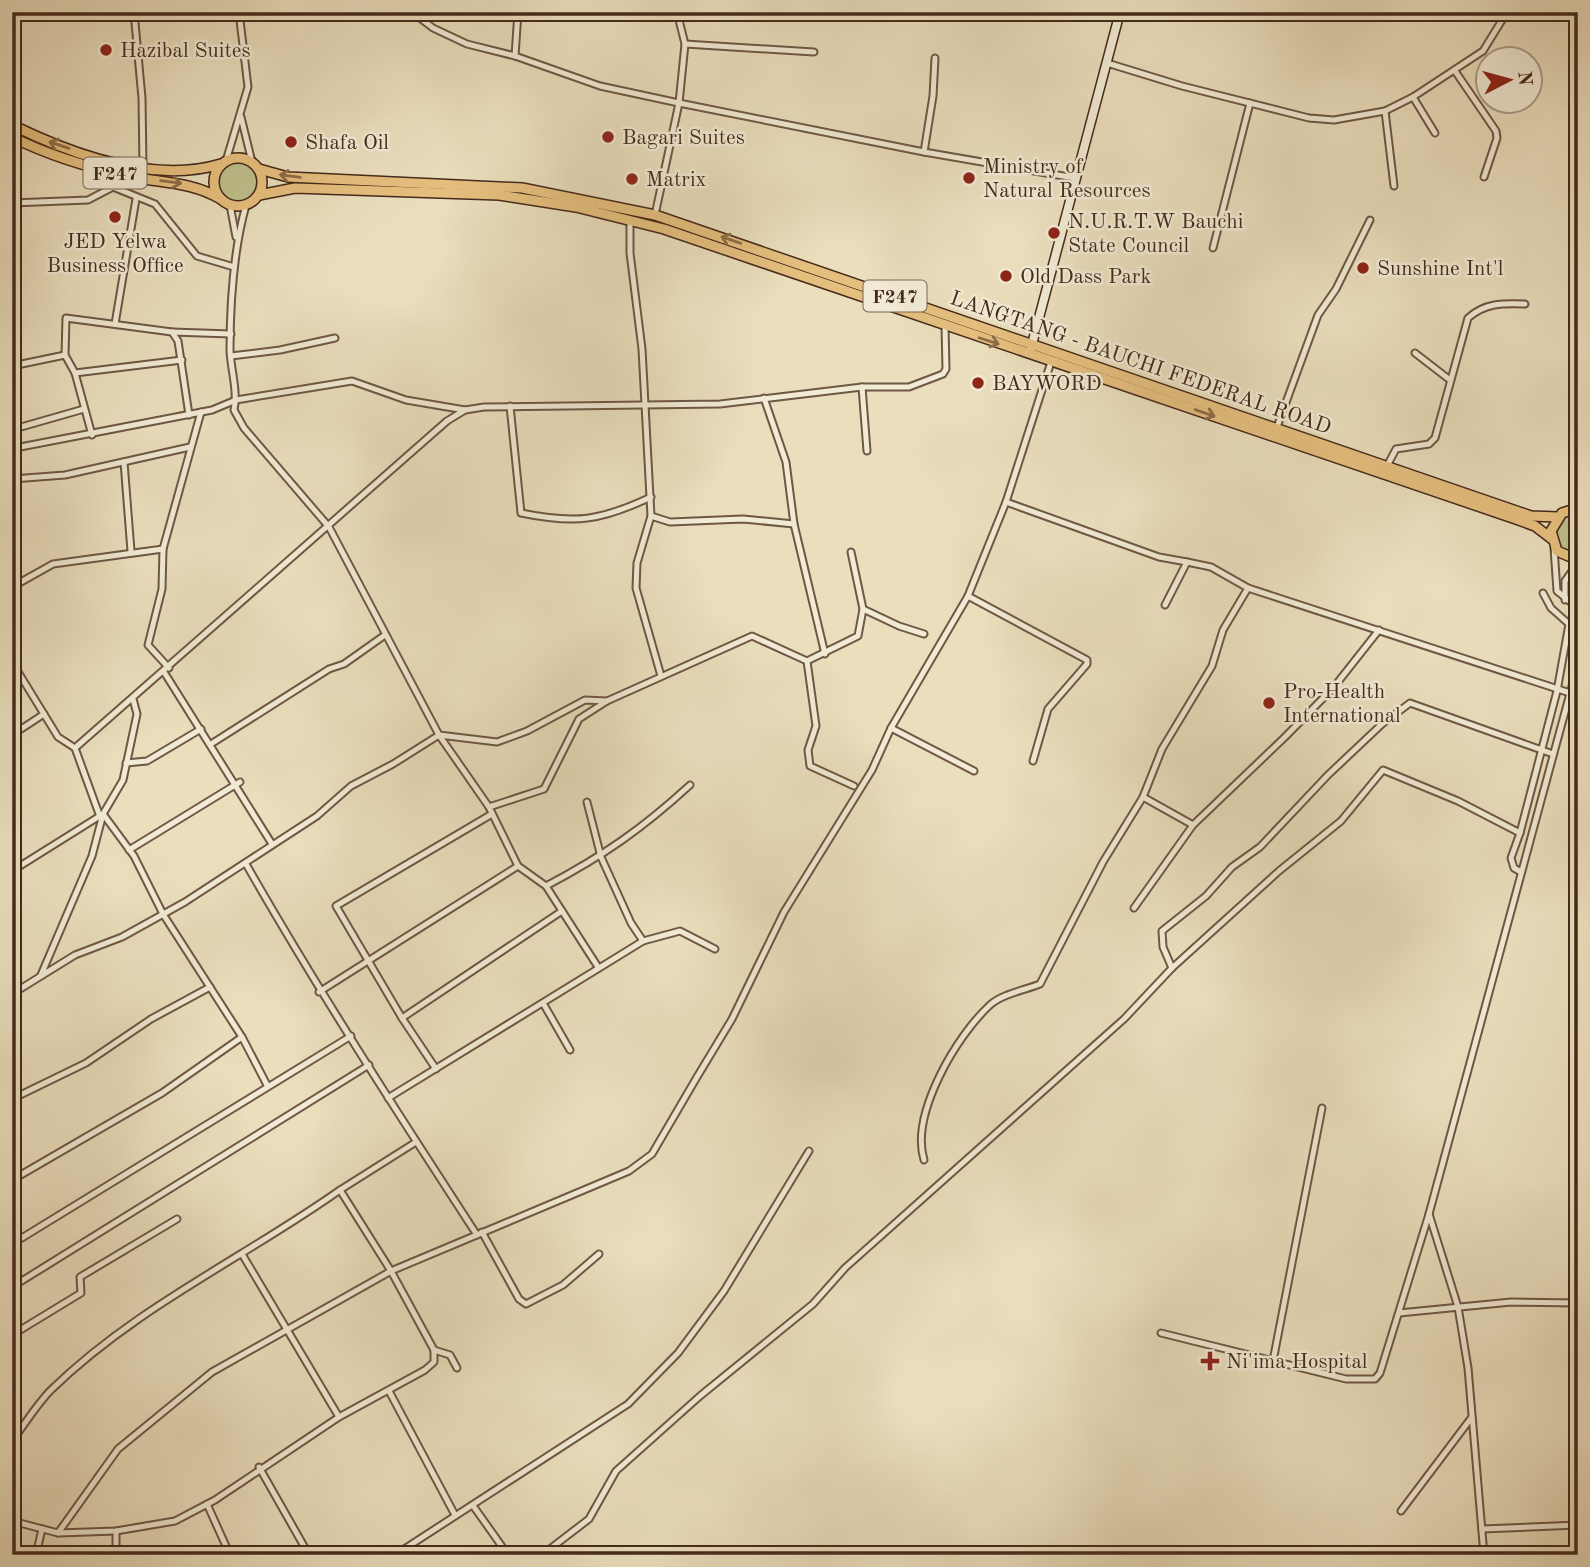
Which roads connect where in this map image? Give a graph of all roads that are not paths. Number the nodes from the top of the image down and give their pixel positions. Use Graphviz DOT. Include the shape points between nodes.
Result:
graph roads {
  1 [pos="134,12"];
  2 [pos="239,12"];
  3 [pos="412,12"];
  4 [pos="517,12"];
  5 [pos="677,12"];
  6 [pos="1120,12"];
  7 [pos="1507,12"];
  8 [pos="685,44"];
  9 [pos="814,52"];
  10 [pos="515,56"];
  11 [pos="935,58"];
  12 [pos="1107,63"];
  13 [pos="1454,71"];
  14 [pos="1413,97"];
  15 [pos="679,103"];
  16 [pos="1250,103"];
  17 [pos="1385,111"];
  18 [pos="241,113"];
  19 [pos="12,125"];
  20 [pos="1435,133"];
  21 [pos="12,137"];
  22 [pos="924,152"];
  23 [pos="252,162"];
  24 [pos="224,163"];
  25 [pos="143,167"];
  26 [pos="259,169"];
  27 [pos="124,175"];
  28 [pos="1484,177"];
  29 [pos="1075,178"];
  30 [pos="1394,186"];
  31 [pos="113,187"];
  32 [pos="259,195"];
  33 [pos="136,199"];
  34 [pos="221,199"];
  35 [pos="15,204"];
  36 [pos="230,205"];
  37 [pos="246,205"];
  38 [pos="655,215"];
  39 [pos="630,220"];
  40 [pos="1370,220"];
  41 [pos="12,234"];
  42 [pos="236,240"];
  43 [pos="1213,248"];
  44 [pos="234,267"];
  45 [pos="1525,304"];
  46 [pos="115,324"];
  47 [pos="945,326"];
  48 [pos="172,332"];
  49 [pos="231,334"];
  50 [pos="335,338"];
  51 [pos="1033,342"];
  52 [pos="1415,353"];
  53 [pos="1029,354"];
  54 [pos="65,355"];
  55 [pos="231,356"];
  56 [pos="182,359"];
  57 [pos="1051,362"];
  58 [pos="12,366"];
  59 [pos="75,373"];
  60 [pos="1450,380"];
  61 [pos="862,387"];
  62 [pos="764,398"];
  63 [pos="236,400"];
  64 [pos="645,404"];
  65 [pos="510,406"];
  66 [pos="84,409"];
  67 [pos="465,411"];
  68 [pos="201,412"];
  69 [pos="189,415"];
  70 [pos="1277,427"];
  71 [pos="92,435"];
  72 [pos="190,447"];
  73 [pos="15,448"];
  74 [pos="867,451"];
  75 [pos="124,461"];
  76 [pos="1387,466"];
  77 [pos="13,479"];
  78 [pos="650,498"];
  79 [pos="1578,501"];
  80 [pos="1006,502"];
  81 [pos="1578,508"];
  82 [pos="1567,510"];
  83 [pos="651,516"];
  84 [pos="1558,517"];
  85 [pos="794,524"];
  86 [pos="329,527"];
  87 [pos="1552,541"];
  88 [pos="163,549"];
  89 [pos="131,551"];
  90 [pos="851,552"];
  91 [pos="1187,562"];
  92 [pos="1578,562"];
  93 [pos="12,587"];
  94 [pos="1248,587"];
  95 [pos="1543,593"];
  96 [pos="968,596"];
  97 [pos="1565,600"];
  98 [pos="1166,605"];
  99 [pos="1578,608"];
  100 [pos="863,609"];
  101 [pos="1379,630"];
  102 [pos="924,634"];
  103 [pos="385,635"];
  104 [pos="825,654"];
  105 [pos="807,661"];
  106 [pos="12,662"];
  107 [pos="1578,664"];
  108 [pos="167,670"];
  109 [pos="661,676"];
  110 [pos="1557,691"];
  111 [pos="1570,693"];
  112 [pos="133,699"];
  113 [pos="607,701"];
  114 [pos="44,714"];
  115 [pos="891,728"];
  116 [pos="201,729"];
  117 [pos="12,735"];
  118 [pos="439,735"];
  119 [pos="211,744"];
  120 [pos="75,748"];
  121 [pos="1540,751"];
  122 [pos="1553,754"];
  123 [pos="1033,761"];
  124 [pos="125,763"];
  125 [pos="974,771"];
  126 [pos="238,784"];
  127 [pos="690,785"];
  128 [pos="854,786"];
  129 [pos="1143,797"];
  130 [pos="587,802"];
  131 [pos="491,811"];
  132 [pos="101,814"];
  133 [pos="1193,825"];
  134 [pos="1520,833"];
  135 [pos="272,844"];
  136 [pos="129,850"];
  137 [pos="601,857"];
  138 [pos="246,864"];
  139 [pos="517,866"];
  140 [pos="12,871"];
  141 [pos="1521,872"];
  142 [pos="545,886"];
  143 [pos="1134,908"];
  144 [pos="562,911"];
  145 [pos="163,914"];
  146 [pos="643,941"];
  147 [pos="715,949"];
  148 [pos="368,962"];
  149 [pos="598,967"];
  150 [pos="1172,968"];
  151 [pos="41,975"];
  152 [pos="210,987"];
  153 [pos="319,992"];
  154 [pos="12,994"];
  155 [pos="543,1003"];
  156 [pos="402,1018"];
  157 [pos="351,1036"];
  158 [pos="242,1037"];
  159 [pos="570,1050"];
  160 [pos="369,1065"];
  161 [pos="436,1069"];
  162 [pos="267,1085"];
  163 [pos="388,1098"];
  164 [pos="12,1099"];
  165 [pos="1322,1108"];
  166 [pos="416,1142"];
  167 [pos="809,1151"];
  168 [pos="924,1160"];
  169 [pos="12,1180"];
  170 [pos="340,1190"];
  171 [pos="1429,1214"];
  172 [pos="177,1219"];
  173 [pos="479,1233"];
  174 [pos="12,1244"];
  175 [pos="242,1254"];
  176 [pos="599,1254"];
  177 [pos="391,1271"];
  178 [pos="12,1287"];
  179 [pos="1578,1303"];
  180 [pos="1458,1307"];
  181 [pos="1399,1314"];
  182 [pos="286,1329"];
  183 [pos="1161,1333"];
  184 [pos="12,1335"];
  185 [pos="434,1350"];
  186 [pos="1273,1361"];
  187 [pos="457,1368"];
  188 [pos="389,1391"];
  189 [pos="339,1417"];
  190 [pos="1472,1417"];
  191 [pos="12,1441"];
  192 [pos="259,1467"];
  193 [pos="207,1504"];
  194 [pos="474,1507"];
  195 [pos="1401,1511"];
  196 [pos="455,1514"];
  197 [pos="12,1521"];
  198 [pos="1578,1525"];
  199 [pos="42,1529"];
  200 [pos="1482,1529"];
  201 [pos="116,1531"];
  202 [pos="58,1533"];
  203 [pos="36,1555"];
  204 [pos="116,1555"];
  205 [pos="230,1555"];
  206 [pos="309,1555"];
  207 [pos="395,1555"];
  208 [pos="508,1555"];
  209 [pos="542,1555"];
  210 [pos="1484,1555"];
  1 -- 25 [label="street"];
  2 -- 18 [label="street" via="248,87"];
  3 -- 10 [label="street" via="467,44"];
  4 -- 10 [label="street"];
  5 -- 8 [label="street"];
  6 -- 12 [label="street"];
  7 -- 13 [label="street" via="1490,44"];
  8 -- 9 [label="street"];
  8 -- 15 [label="street"];
  10 -- 15 [label="street" via="600,86"];
  11 -- 22 [label="street"];
  12 -- 16 [label="street"];
  12 -- 29 [label="street"];
  13 -- 14 [label="street"];
  13 -- 28 [label="street" via="1496,131"];
  14 -- 17 [label="street"];
  14 -- 20 [label="street"];
  15 -- 22 [label="street"];
  15 -- 38 [label="street"];
  16 -- 17 [label="street" via="1321,120"];
  16 -- 43 [label="street"];
  17 -- 30 [label="street"];
  18 -- 23 [label="street"];
  18 -- 24 [label="street"];
  25 -- 19 [label="main road, F247, one-way" via="78,152"];
  21 -- 27 [label="main road, F247" via="46,153"];
  22 -- 29 [label="street"];
  23 -- 24 [label="main road, F247" via="236,158"];
  23 -- 26 [label="main road"];
  24 -- 25 [label="main road, F247" via="190,172"];
  24 -- 34 [label="main road" via="214,179"];
  26 -- 32 [label="main road" via="263,180"];
  38 -- 26 [label="main road, LANGTANG - BAUCHI FEDERAL ROAD / F247, one-way" via="522,188 288,177"];
  27 -- 31 [label="street"];
  27 -- 34 [label="main road, F247, one-way" via="190,184"];
  29 -- 51 [label="street"];
  31 -- 33 [label="street"];
  31 -- 35 [label="street" via="79,202"];
  32 -- 37 [label="main road, F247"];
  32 -- 39 [label="main road, LANGTANG - BAUCHI FEDERAL ROAD / F247" via="295,188 460,192 535,200"];
  33 -- 44 [label="street" via="161,210 197,256"];
  33 -- 46 [label="street"];
  34 -- 36 [label="main road, F247"];
  35 -- 41 [label="street"];
  36 -- 37 [label="main road"];
  36 -- 42 [label="street"];
  37 -- 42 [label="street"];
  51 -- 38 [label="main road, LANGTANG - BAUCHI FEDERAL ROAD / F247, one-way"];
  39 -- 47 [label="main road, LANGTANG - BAUCHI FEDERAL ROAD / F247" via="861,294"];
  39 -- 64 [label="street"];
  40 -- 70 [label="street" via="1336,289 1318,314"];
  42 -- 44 [label="street"];
  44 -- 49 [label="street"];
  45 -- 60 [label="street" via="1499,303 1468,318"];
  46 -- 48 [label="street"];
  46 -- 54 [label="street" via="66,318"];
  47 -- 53 [label="main road, LANGTANG - BAUCHI FEDERAL ROAD / F247, one-way"];
  47 -- 61 [label="street" via="943,374 909,387"];
  48 -- 49 [label="street"];
  48 -- 56 [label="street"];
  49 -- 55 [label="street"];
  50 -- 55 [label="street"];
  51 -- 53 [label="street"];
  51 -- 70 [label="main road, LANGTANG - BAUCHI FEDERAL ROAD / F247"];
  52 -- 60 [label="street"];
  53 -- 57 [label="main road, LANGTANG - BAUCHI FEDERAL ROAD / F247"];
  54 -- 58 [label="street"];
  54 -- 59 [label="street"];
  55 -- 63 [label="street"];
  56 -- 59 [label="street"];
  56 -- 69 [label="street"];
  57 -- 80 [label="street"];
  57 -- 87 [label="main road, LANGTANG - BAUCHI FEDERAL ROAD / F247, one-way" via="1513,518 1535,526"];
  59 -- 66 [label="street"];
  60 -- 76 [label="street" via="1435,438 1429,444 1396,449"];
  61 -- 62 [label="street"];
  61 -- 74 [label="street"];
  62 -- 64 [label="street" via="720,404"];
  62 -- 85 [label="street" via="786,462"];
  63 -- 67 [label="street" via="352,381 406,400"];
  63 -- 68 [label="street"];
  63 -- 86 [label="street" via="234,410 244,428"];
  64 -- 65 [label="street"];
  64 -- 78 [label="street"];
  65 -- 67 [label="street"];
  65 -- 78 [label="street" via="521,513 563,521 612,514"];
  66 -- 71 [label="street"];
  66 -- 73 [label="street" via="15,429"];
  67 -- 86 [label="street" via="447,421"];
  68 -- 69 [label="street"];
  68 -- 72 [label="street"];
  69 -- 71 [label="street"];
  70 -- 76 [label="main road, LANGTANG - BAUCHI FEDERAL ROAD / F247"];
  71 -- 73 [label="street"];
  72 -- 75 [label="street"];
  72 -- 88 [label="street"];
  73 -- 77 [label="street"];
  75 -- 77 [label="street" via="65,475"];
  75 -- 89 [label="street"];
  76 -- 84 [label="main road, LANGTANG - BAUCHI FEDERAL ROAD / F247" via="1531,516"];
  78 -- 83 [label="street"];
  79 -- 82 [label="street"];
  80 -- 91 [label="street" via="1159,557"];
  80 -- 96 [label="street"];
  81 -- 82 [label="main road"];
  82 -- 84 [label="main road"];
  83 -- 85 [label="street" via="670,522 743,519"];
  83 -- 109 [label="street" via="637,563 636,588"];
  84 -- 87 [label="main road"];
  85 -- 104 [label="street"];
  86 -- 103 [label="street"];
  86 -- 108 [label="street"];
  87 -- 92 [label="main road, F247" via="1564,557"];
  87 -- 97 [label="street" via="1557,591"];
  88 -- 89 [label="street"];
  88 -- 108 [label="street" via="162,589 148,645"];
  89 -- 93 [label="street" via="53,564"];
  90 -- 100 [label="street"];
  91 -- 94 [label="street" via="1210,567"];
  91 -- 98 [label="street"];
  92 -- 97 [label="street" via="1565,581"];
  94 -- 101 [label="street"];
  94 -- 129 [label="street" via="1223,630 1212,666 1162,749"];
  95 -- 110 [label="street" via="1551,608 1569,624"];
  96 -- 115 [label="street"];
  96 -- 123 [label="street" via="1087,660 1048,709"];
  97 -- 99 [label="street"];
  100 -- 102 [label="street"];
  100 -- 104 [label="street" via="858,636"];
  101 -- 110 [label="street"];
  101 -- 133 [label="street" via="1334,687"];
  103 -- 118 [label="street"];
  103 -- 119 [label="street"];
  104 -- 105 [label="street"];
  105 -- 109 [label="street" via="752,636"];
  105 -- 128 [label="street" via="816,726 808,750 810,766"];
  106 -- 114 [label="street"];
  107 -- 111 [label="street"];
  108 -- 112 [label="street"];
  108 -- 116 [label="street"];
  109 -- 113 [label="street"];
  110 -- 111 [label="street"];
  110 -- 121 [label="street"];
  111 -- 122 [label="street"];
  112 -- 120 [label="street"];
  112 -- 124 [label="street" via="137,713"];
  113 -- 118 [label="street" via="585,700 497,742"];
  113 -- 131 [label="street" via="579,719 544,789"];
  114 -- 117 [label="street"];
  114 -- 120 [label="street" via="58,737"];
  115 -- 125 [label="street"];
  115 -- 173 [label="street" via="872,770 784,912 732,1019 652,1154 629,1171"];
  116 -- 119 [label="street"];
  116 -- 124 [label="street" via="147,761"];
  118 -- 131 [label="street"];
  118 -- 135 [label="street" via="351,786 317,816"];
  119 -- 126 [label="street"];
  120 -- 132 [label="street"];
  121 -- 122 [label="street"];
  121 -- 134 [label="street"];
  121 -- 150 [label="street" via="1410,703 1328,775 1206,897 1162,931"];
  122 -- 141 [label="street"];
  124 -- 132 [label="street" via="124,780"];
  126 -- 135 [label="street"];
  126 -- 136 [label="street"];
  127 -- 137 [label="street"];
  129 -- 133 [label="street"];
  129 -- 168 [label="street" via="1103,862 1040,984 992,1003 959,1042 932,1090"];
  130 -- 137 [label="street"];
  131 -- 139 [label="street"];
  131 -- 148 [label="street" via="336,906"];
  132 -- 136 [label="street"];
  132 -- 140 [label="street"];
  132 -- 151 [label="street" via="92,856"];
  133 -- 143 [label="street"];
  134 -- 141 [label="street" via="1511,858"];
  134 -- 150 [label="street" via="1383,770 1341,821"];
  135 -- 138 [label="street"];
  136 -- 145 [label="street"];
  137 -- 142 [label="street"];
  137 -- 146 [label="street"];
  138 -- 145 [label="street"];
  138 -- 153 [label="street"];
  139 -- 142 [label="street"];
  139 -- 148 [label="street"];
  141 -- 171 [label="street"];
  142 -- 144 [label="street"];
  144 -- 149 [label="street"];
  144 -- 156 [label="street"];
  145 -- 151 [label="street"];
  145 -- 152 [label="street"];
  146 -- 147 [label="street" via="680,931"];
  146 -- 149 [label="street"];
  148 -- 153 [label="street"];
  148 -- 156 [label="street"];
  149 -- 155 [label="street"];
  150 -- 209 [label="street" via="1124,1019 845,1268 813,1304 616,1471 589,1518"];
  151 -- 154 [label="street"];
  152 -- 158 [label="street"];
  152 -- 164 [label="street" via="151,1019 86,1063"];
  153 -- 157 [label="street"];
  155 -- 159 [label="street"];
  155 -- 161 [label="street"];
  156 -- 161 [label="street"];
  157 -- 160 [label="street"];
  157 -- 162 [label="street"];
  158 -- 162 [label="street"];
  158 -- 169 [label="street" via="162,1093"];
  160 -- 163 [label="street"];
  160 -- 178 [label="street"];
  161 -- 163 [label="street"];
  162 -- 174 [label="street"];
  163 -- 166 [label="street"];
  165 -- 186 [label="street"];
  166 -- 170 [label="street"];
  166 -- 173 [label="street"];
  167 -- 194 [label="street" via="724,1291 678,1353 628,1404"];
  170 -- 175 [label="street"];
  170 -- 177 [label="street"];
  171 -- 180 [label="street"];
  171 -- 181 [label="street"];
  172 -- 184 [label="street" via="80,1278 81,1293"];
  173 -- 176 [label="street" via="526,1304 563,1285"];
  173 -- 177 [label="street"];
  175 -- 182 [label="street"];
  175 -- 191 [label="street" via="138,1317 50,1391"];
  177 -- 182 [label="street"];
  177 -- 185 [label="street"];
  179 -- 180 [label="street"];
  180 -- 181 [label="street"];
  180 -- 190 [label="street"];
  181 -- 186 [label="street" via="1375,1379 1346,1379"];
  182 -- 189 [label="street"];
  182 -- 202 [label="street" via="212,1372 125,1443"];
  183 -- 186 [label="street"];
  185 -- 187 [label="street" via="450,1355"];
  185 -- 188 [label="street" via="434,1363"];
  188 -- 189 [label="street"];
  188 -- 196 [label="street"];
  189 -- 192 [label="street"];
  190 -- 195 [label="street"];
  190 -- 200 [label="street"];
  192 -- 193 [label="street"];
  192 -- 206 [label="street"];
  193 -- 201 [label="street" via="175,1521"];
  193 -- 205 [label="street"];
  194 -- 196 [label="street"];
  194 -- 208 [label="street"];
  196 -- 207 [label="street"];
  197 -- 199 [label="street"];
  198 -- 200 [label="street"];
  199 -- 202 [label="street"];
  199 -- 203 [label="street"];
  200 -- 210 [label="street"];
  201 -- 202 [label="street"];
  201 -- 204 [label="street"];
}
